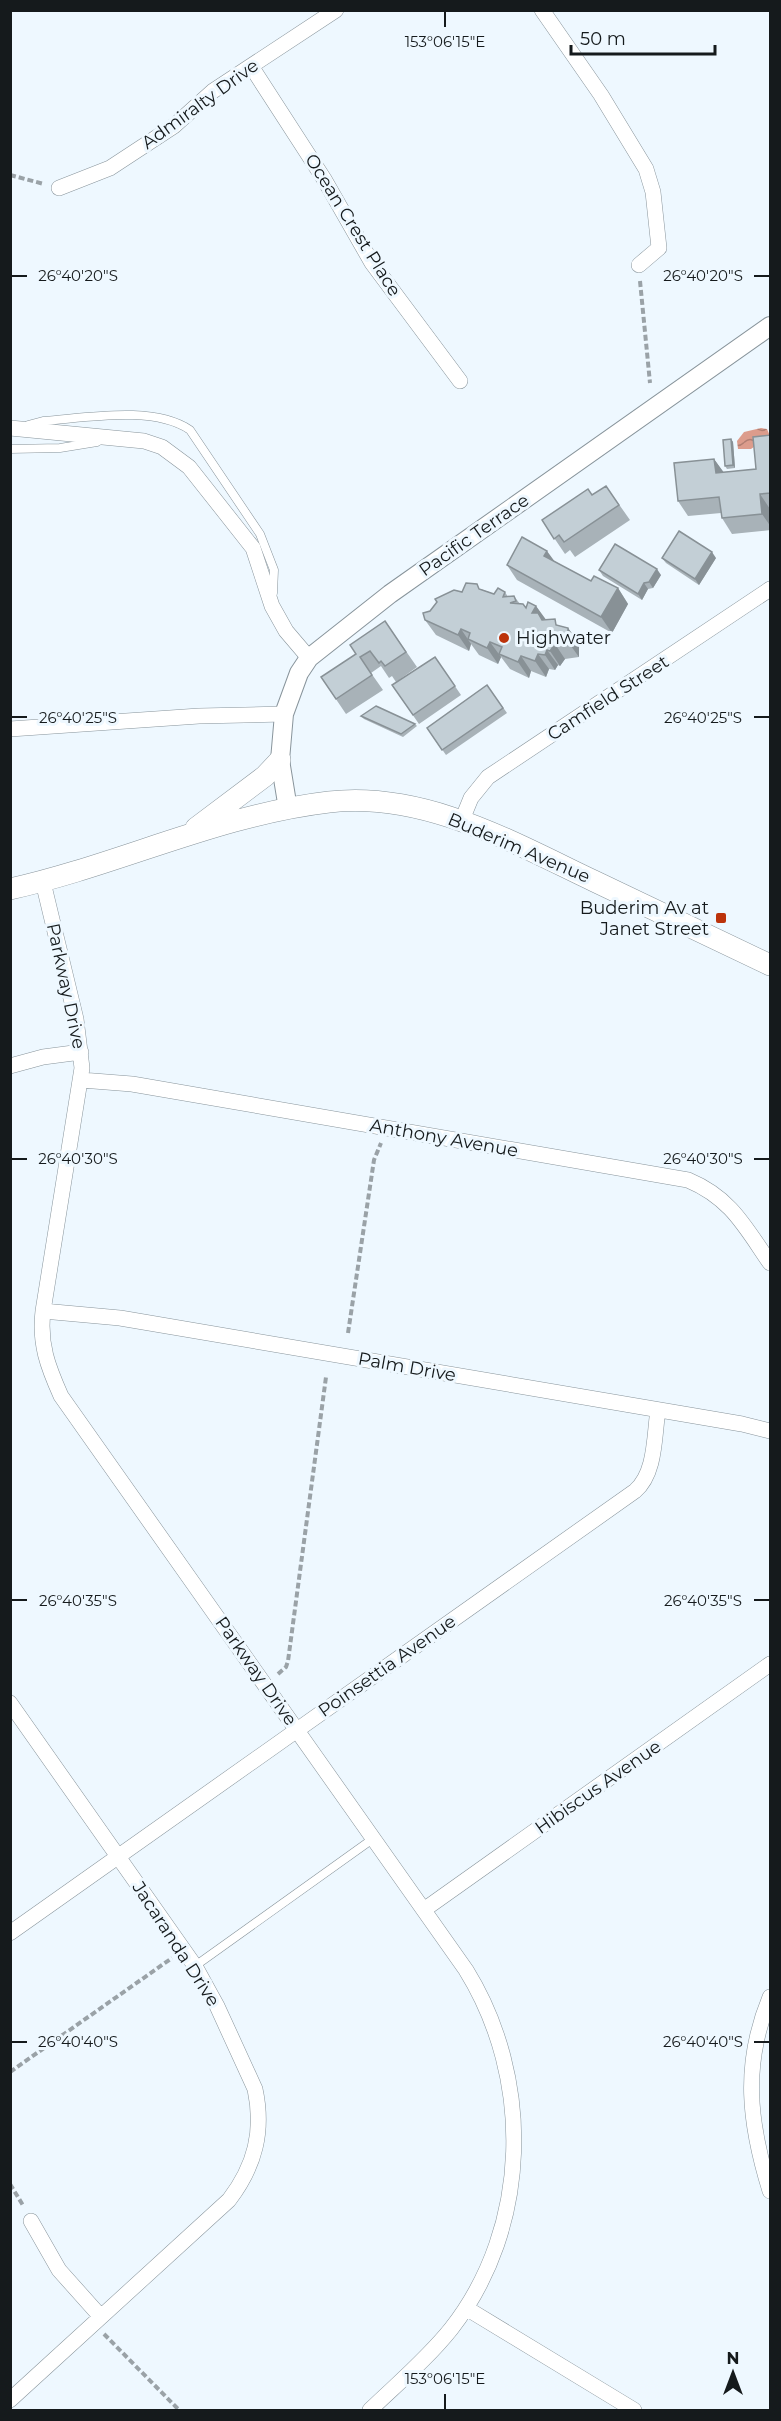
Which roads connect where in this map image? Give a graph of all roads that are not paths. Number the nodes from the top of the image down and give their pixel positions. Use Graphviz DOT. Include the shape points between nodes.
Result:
graph roads {
  1 [pos="336,10"];
  2 [pos="542,10"];
  3 [pos="251,66"];
  4 [pos="58,188"];
  5 [pos="639,265"];
  6 [pos="771,326"];
  7 [pos="460,381"];
  8 [pos="13,429"];
  9 [pos="117,439"];
  10 [pos="10,449"];
  11 [pos="771,589"];
  12 [pos="272,606"];
  13 [pos="309,658"];
  14 [pos="284,714"];
  15 [pos="10,729"];
  16 [pos="280,760"];
  17 [pos="288,808"];
  18 [pos="462,820"];
  19 [pos="191,832"];
  20 [pos="43,882"];
  21 [pos="10,889"];
  22 [pos="771,965"];
  23 [pos="81,1052"];
  24 [pos="10,1066"];
  25 [pos="81,1080"];
  26 [pos="771,1263"];
  27 [pos="42,1311"];
  28 [pos="658,1410"];
  29 [pos="771,1431"];
  30 [pos="771,1664"];
  31 [pos="10,1703"];
  32 [pos="297,1730"];
  33 [pos="374,1838"];
  34 [pos="118,1857"];
  35 [pos="425,1910"];
  36 [pos="10,1933"];
  37 [pos="195,1966"];
  38 [pos="771,1997"];
  39 [pos="771,2191"];
  40 [pos="31,2221"];
  41 [pos="466,2308"];
  42 [pos="97,2320"];
  43 [pos="10,2400"];
  44 [pos="370,2410"];
  45 [pos="634,2410"];
  1 -- 3 [label="street, Admiralty Drive"];
  2 -- 5 [label="street" via="602,95 646,169 653,192 659,248"];
  3 -- 4 [label="street, Admiralty Drive" via="213,91 174,126 110,168"];
  3 -- 7 [label="street, Ocean Crest Place" via="324,179 372,263"];
  6 -- 13 [label="street, Pacific Terrace" via="390,594"];
  8 -- 9 [label="street"];
  8 -- 12 [label="lane" via="42,421 141,416 170,418 185,426 260,534 274,570"];
  9 -- 10 [label="lane" via="60,448"];
  9 -- 12 [label="street" via="162,447 189,467 253,548"];
  11 -- 18 [label="street, Camfield Street" via="488,777 471,798"];
  12 -- 13 [label="street" via="286,631"];
  13 -- 14 [label="street, Pacific Terrace" via="299,673"];
  14 -- 15 [label="street"];
  14 -- 16 [label="street, Pacific Terrace"];
  16 -- 17 [label="street, Pacific Terrace"];
  16 -- 19 [label="main road" via="265,776"];
  17 -- 18 [label="main road, Buderim Avenue" via="368,800 397,802"];
  17 -- 19 [label="main road, Buderim Avenue"];
  18 -- 22 [label="main road, Buderim Avenue"];
  19 -- 20 [label="main road, Buderim Avenue"];
  20 -- 21 [label="main road, Buderim Avenue"];
  20 -- 23 [label="street, Parkway Drive"];
  23 -- 24 [label="street"];
  23 -- 25 [label="street, Parkway Drive"];
  25 -- 26 [label="street, Anthony Avenue" via="132,1084 688,1180 724,1201"];
  25 -- 27 [label="street, Parkway Drive"];
  27 -- 28 [label="street, Palm Drive" via="120,1318"];
  27 -- 32 [label="street, Parkway Drive" via="42,1348 61,1396"];
  28 -- 29 [label="street, Palm Drive"];
  28 -- 32 [label="street, Poinsettia Avenue" via="649,1469 639,1487"];
  30 -- 35 [label="street, Hibiscus Avenue"];
  31 -- 34 [label="street, Jacaranda Drive"];
  32 -- 33 [label="street, Parkway Drive"];
  32 -- 34 [label="street, Poinsettia Avenue"];
  33 -- 35 [label="street, Parkway Drive"];
  33 -- 37 [label="lane"];
  34 -- 36 [label="street, Poinsettia Avenue"];
  34 -- 37 [label="street, Jacaranda Drive"];
  35 -- 41 [label="street, Parkway Drive" via="482,1996 505,2058 512,2095 514,2149 510,2190 493,2252"];
  37 -- 42 [label="street, Jacaranda Drive" via="255,2089 259,2131 253,2159 245,2179 229,2200"];
  38 -- 39 [label="street" via="757,2038 751,2083 755,2136"];
  40 -- 42 [label="street" via="59,2270"];
  41 -- 44 [label="street, Parkway Drive" via="430,2352"];
  41 -- 45 [label="street"];
  42 -- 43 [label="street, Jacaranda Drive"];
}
